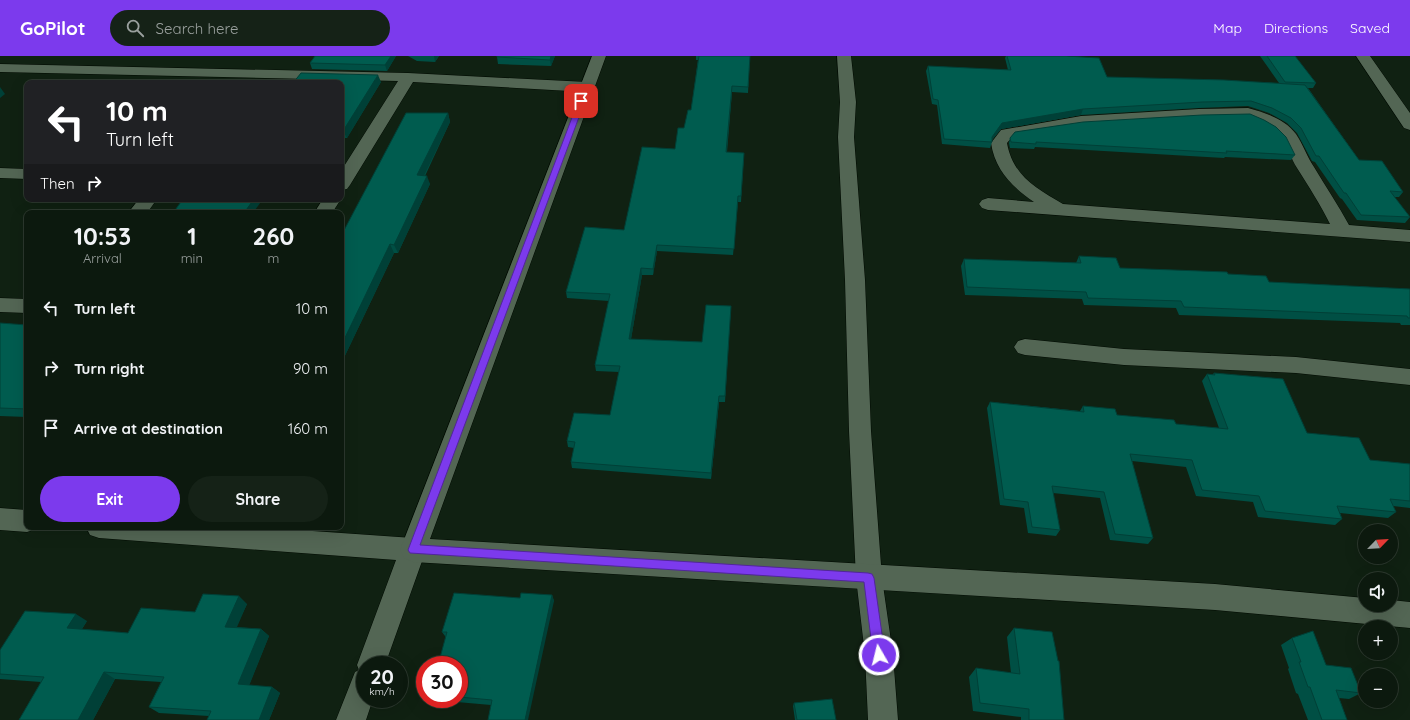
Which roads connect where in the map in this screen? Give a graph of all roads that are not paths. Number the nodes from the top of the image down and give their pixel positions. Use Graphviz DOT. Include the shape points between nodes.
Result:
graph roads {
  1 [pos="599,56"];
  2 [pos="844,56"];
  3 [pos="1364,56"];
  4 [pos="0,68"];
  5 [pos="408,77"];
  6 [pos="251,78"];
  7 [pos="587,86"];
  8 [pos="1410,125"];
  9 [pos="0,174"];
  10 [pos="24,174"];
  11 [pos="344,180"];
  12 [pos="146,202"];
  13 [pos="988,204"];
  14 [pos="139,210"];
  15 [pos="1060,210"];
  16 [pos="1342,231"];
  17 [pos="1410,236"];
  18 [pos="0,305"];
  19 [pos="24,306"];
  20 [pos="1026,347"];
  21 [pos="1410,377"];
  22 [pos="0,519"];
  23 [pos="24,521"];
  24 [pos="158,530"];
  25 [pos="413,550"];
  26 [pos="868,578"];
  27 [pos="1410,615"];
  28 [pos="374,656"];
  29 [pos="356,706"];
  30 [pos="351,720"];
  31 [pos="883,720"];
  1 -- 7 [label="street"];
  2 -- 26 [label="street"];
  3 -- 8 [label="street"];
  4 -- 6 [label="street"];
  5 -- 6 [label="street"];
  5 -- 7 [label="street"];
  5 -- 11 [label="street"];
  7 -- 25 [label="street"];
  9 -- 10 [label="street"];
  12 -- 14 [label="street"];
  13 -- 15 [label="street"];
  15 -- 16 [label="street"];
  15 -- 16 [label="street" via="1030,191 1006,168 999,153 999,143 1007,133 1081,121 1248,112 1265,118 1289,136 1305,167 1327,200"];
  16 -- 17 [label="street"];
  18 -- 19 [label="street"];
  20 -- 21 [label="street" via="1124,358 1296,365"];
  22 -- 23 [label="street"];
  24 -- 25 [label="street"];
  25 -- 26 [label="street"];
  25 -- 28 [label="street"];
  26 -- 27 [label="street" via="1215,597"];
  26 -- 31 [label="street" via="879,655"];
  29 -- 30 [label="street"];
}
